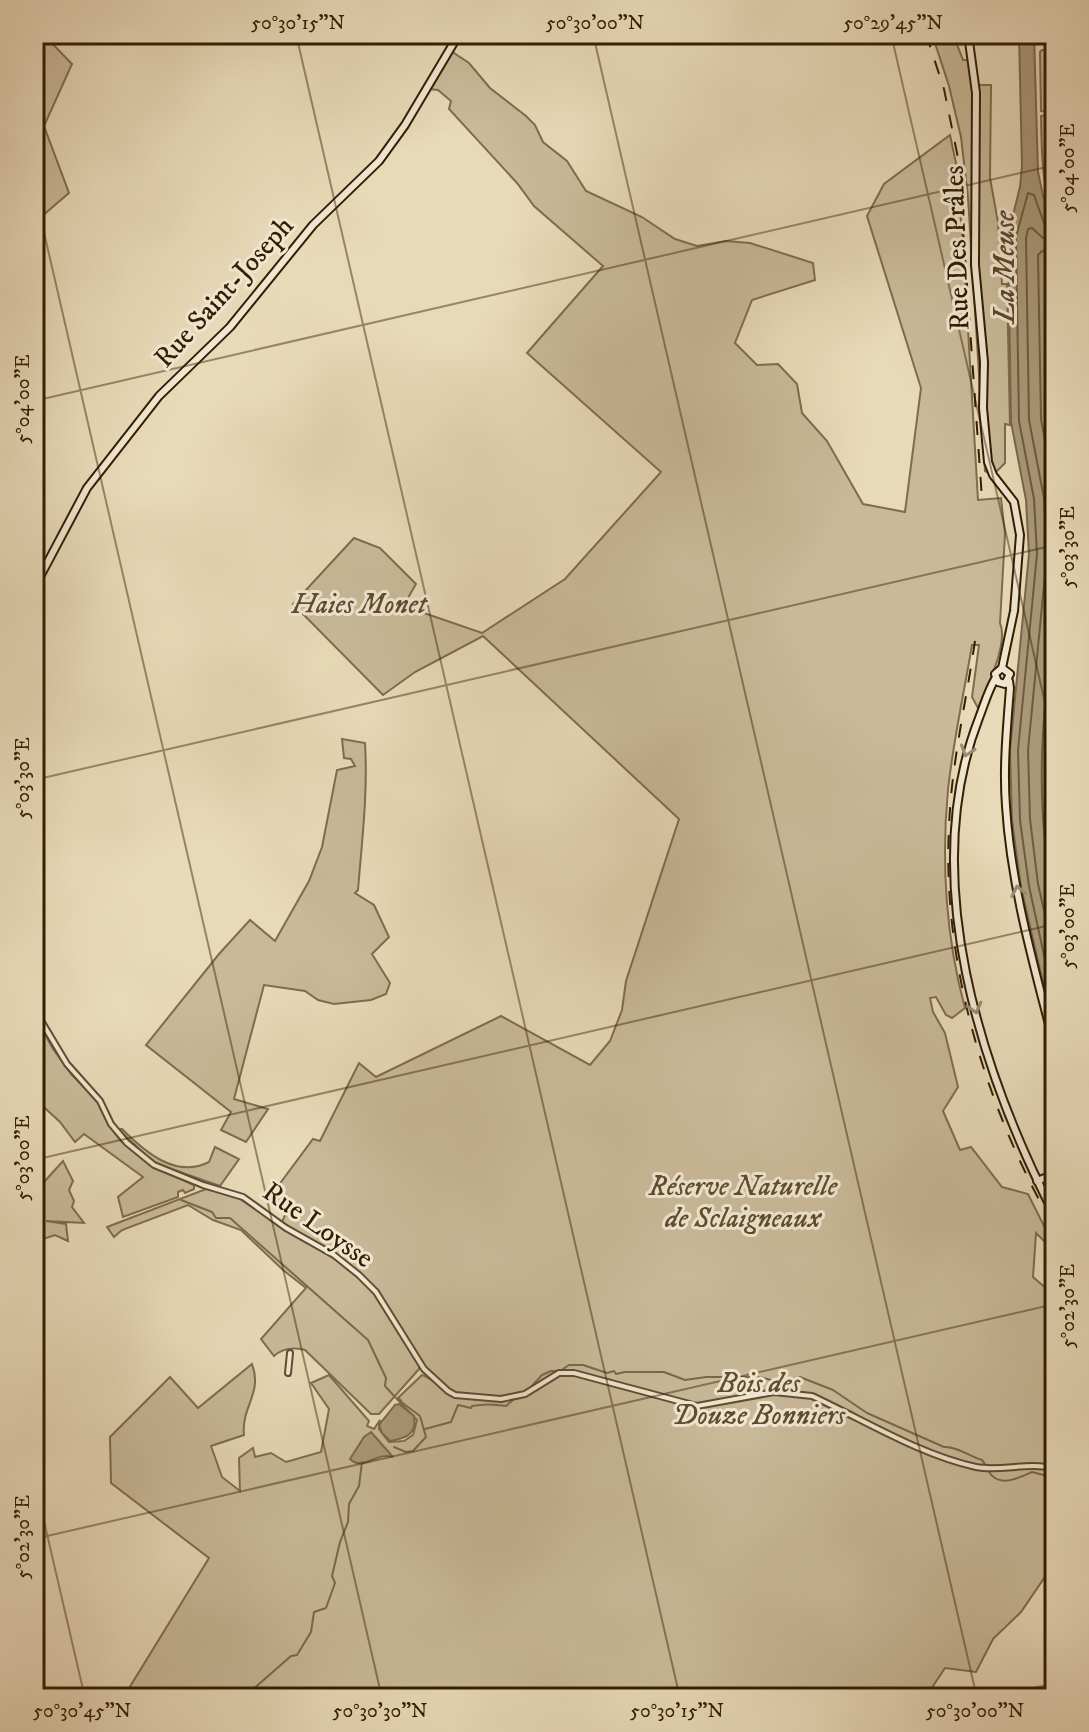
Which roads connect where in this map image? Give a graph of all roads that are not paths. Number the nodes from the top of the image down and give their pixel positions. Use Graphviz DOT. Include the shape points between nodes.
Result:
graph roads {
  1 [pos="459,34"];
  2 [pos="968,34"];
  3 [pos="34,588"];
  4 [pos="1002,668"];
  5 [pos="995,679"];
  6 [pos="1009,681"];
  7 [pos="34,1009"];
  8 [pos="1055,1048"];
  9 [pos="1055,1174"];
  10 [pos="1037,1181"];
  11 [pos="1055,1216"];
  12 [pos="290,1353"];
  13 [pos="288,1373"];
  14 [pos="1055,1469"];
  1 -- 3 [label="street, Rue Saint-Joseph" via="379,161 313,225 230,327 159,396 87,488"];
  2 -- 4 [label="street, Rue Des Prâles" via="976,93 974,254 988,462 1019,519 1014,611"];
  4 -- 5 [label="street"];
  4 -- 6 [label="street" via="1010,674"];
  5 -- 6 [label="street" via="1001,684"];
  5 -- 10 [label="street, one-way" via="960,774 955,842 959,926 974,1008 1009,1118"];
  8 -- 6 [label="street, one-way" via="1009,842"];
  7 -- 14 [label="street, Rue Loysse" via="67,1064 127,1143 154,1165 243,1197 359,1275 376,1292 424,1369 455,1395 501,1399 525,1394 548,1378 568,1373 697,1406 797,1393 965,1464"];
  9 -- 10 [label="street"];
  10 -- 11 [label="street"];
  12 -- 13 [label="street"];
}
